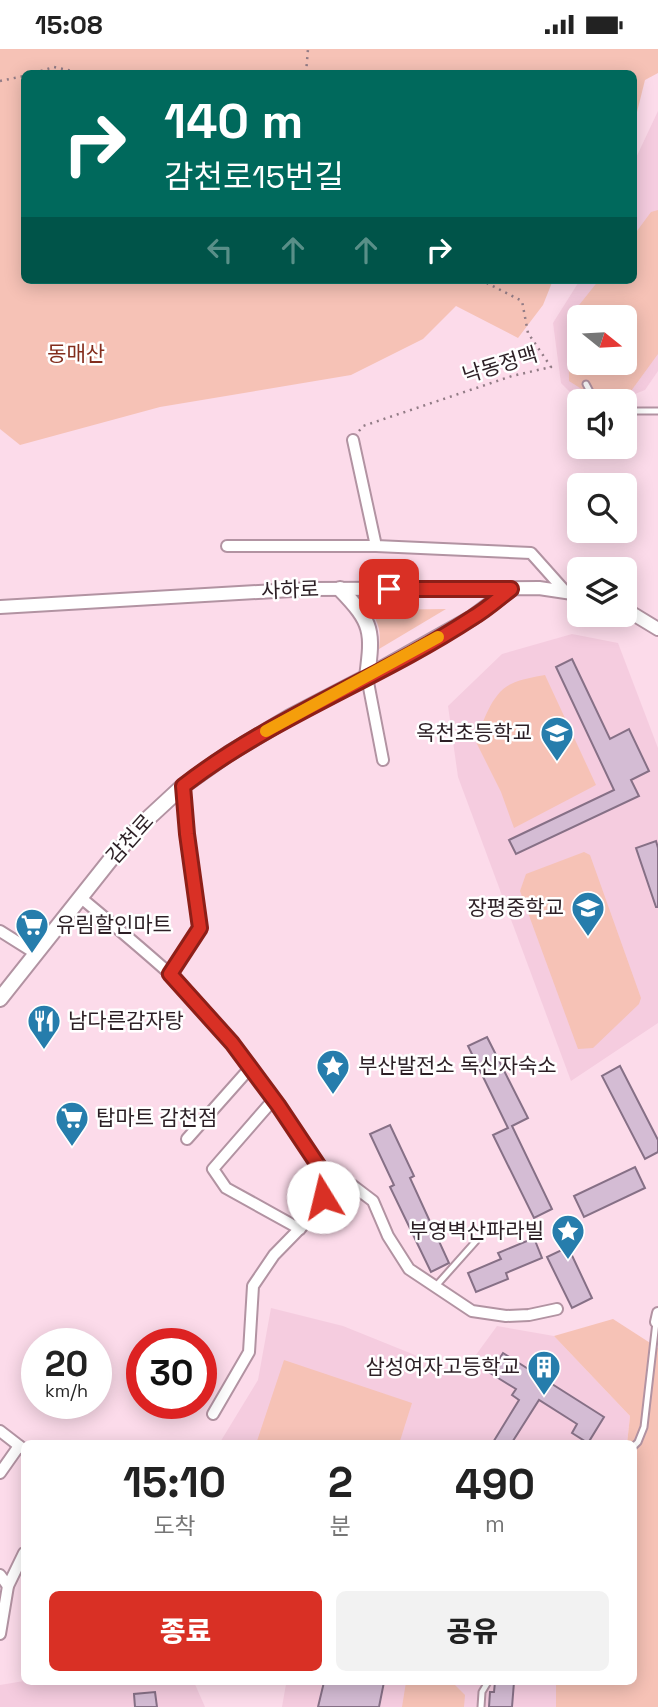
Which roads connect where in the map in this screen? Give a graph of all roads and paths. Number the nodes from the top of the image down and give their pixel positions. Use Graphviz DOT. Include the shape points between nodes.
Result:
graph roads {
  1 [pos="308,49"];
  2 [pos="44,70"];
  3 [pos="68,70"];
  4 [pos="306,70"];
  5 [pos="21,77"];
  6 [pos="0,81"];
  7 [pos="489,284"];
  8 [pos="586,384"];
  9 [pos="589,389"];
  10 [pos="637,411"];
  11 [pos="658,411"];
  12 [pos="353,440"];
  13 [pos="227,546"];
  14 [pos="376,546"];
  15 [pos="340,589"];
  16 [pos="511,589"];
  17 [pos="565,590"];
  18 [pos="0,607"];
  19 [pos="637,616"];
  20 [pos="658,629"];
  21 [pos="367,677"];
  22 [pos="383,760"];
  23 [pos="183,786"];
  24 [pos="80,897"];
  25 [pos="0,931"];
  26 [pos="35,953"];
  27 [pos="170,974"];
  28 [pos="0,999"];
  29 [pos="250,1068"];
  30 [pos="274,1099"];
  31 [pos="187,1139"];
  32 [pos="328,1180"];
  33 [pos="300,1229"];
  34 [pos="476,1241"];
  35 [pos="435,1287"];
  36 [pos="558,1309"];
  37 [pos="657,1317"];
  38 [pos="217,1407"];
  39 [pos="0,1431"];
  40 [pos="637,1443"];
  41 [pos="21,1446"];
  42 [pos="21,1448"];
  43 [pos="0,1473"];
  44 [pos="21,1559"];
  45 [pos="0,1575"];
  46 [pos="8,1586"];
  47 [pos="0,1634"];
  48 [pos="486,1685"];
  49 [pos="481,1707"];
  1 -- 4 [label="path"];
  2 -- 3 [label="path"];
  5 -- 6 [label="path"];
  7 -- 12 [label="path, 낙동정맥" via="522,301 528,333 551,367 363,426"];
  8 -- 9 [label="lane"];
  10 -- 11 [label="lane"];
  12 -- 14 [label="street"];
  13 -- 14 [label="street"];
  14 -- 17 [label="street" via="531,553"];
  15 -- 16 [label="street, 사하로"];
  15 -- 18 [label="street, 사하로"];
  15 -- 21 [label="main road" via="361,612 369,629"];
  16 -- 17 [label="street, 사하로"];
  16 -- 21 [label="main road, 감천로" via="472,618"];
  19 -- 20 [label="street"];
  21 -- 22 [label="street"];
  21 -- 23 [label="main road, 감천로" via="290,717"];
  23 -- 24 [label="main road, 감천로" via="143,823"];
  23 -- 27 [label="street" via="200,928"];
  24 -- 26 [label="main road, 감천로"];
  24 -- 27 [label="street"];
  25 -- 26 [label="street"];
  26 -- 28 [label="main road, 감천로"];
  27 -- 29 [label="street"];
  29 -- 30 [label="street"];
  29 -- 31 [label="street"];
  30 -- 32 [label="street"];
  30 -- 33 [label="street" via="213,1169 226,1188"];
  32 -- 33 [label="street" via="315,1213"];
  32 -- 35 [label="street" via="348,1182 373,1201 409,1269"];
  33 -- 38 [label="street" via="274,1255 253,1286 249,1352"];
  34 -- 35 [label="lane"];
  35 -- 36 [label="street" via="471,1311 517,1315"];
  37 -- 40 [label="lane" via="644,1427"];
  39 -- 41 [label="street"];
  42 -- 43 [label="street"];
  44 -- 46 [label="street"];
  45 -- 46 [label="street"];
  46 -- 47 [label="street"];
  48 -- 49 [label="lane"];
}
